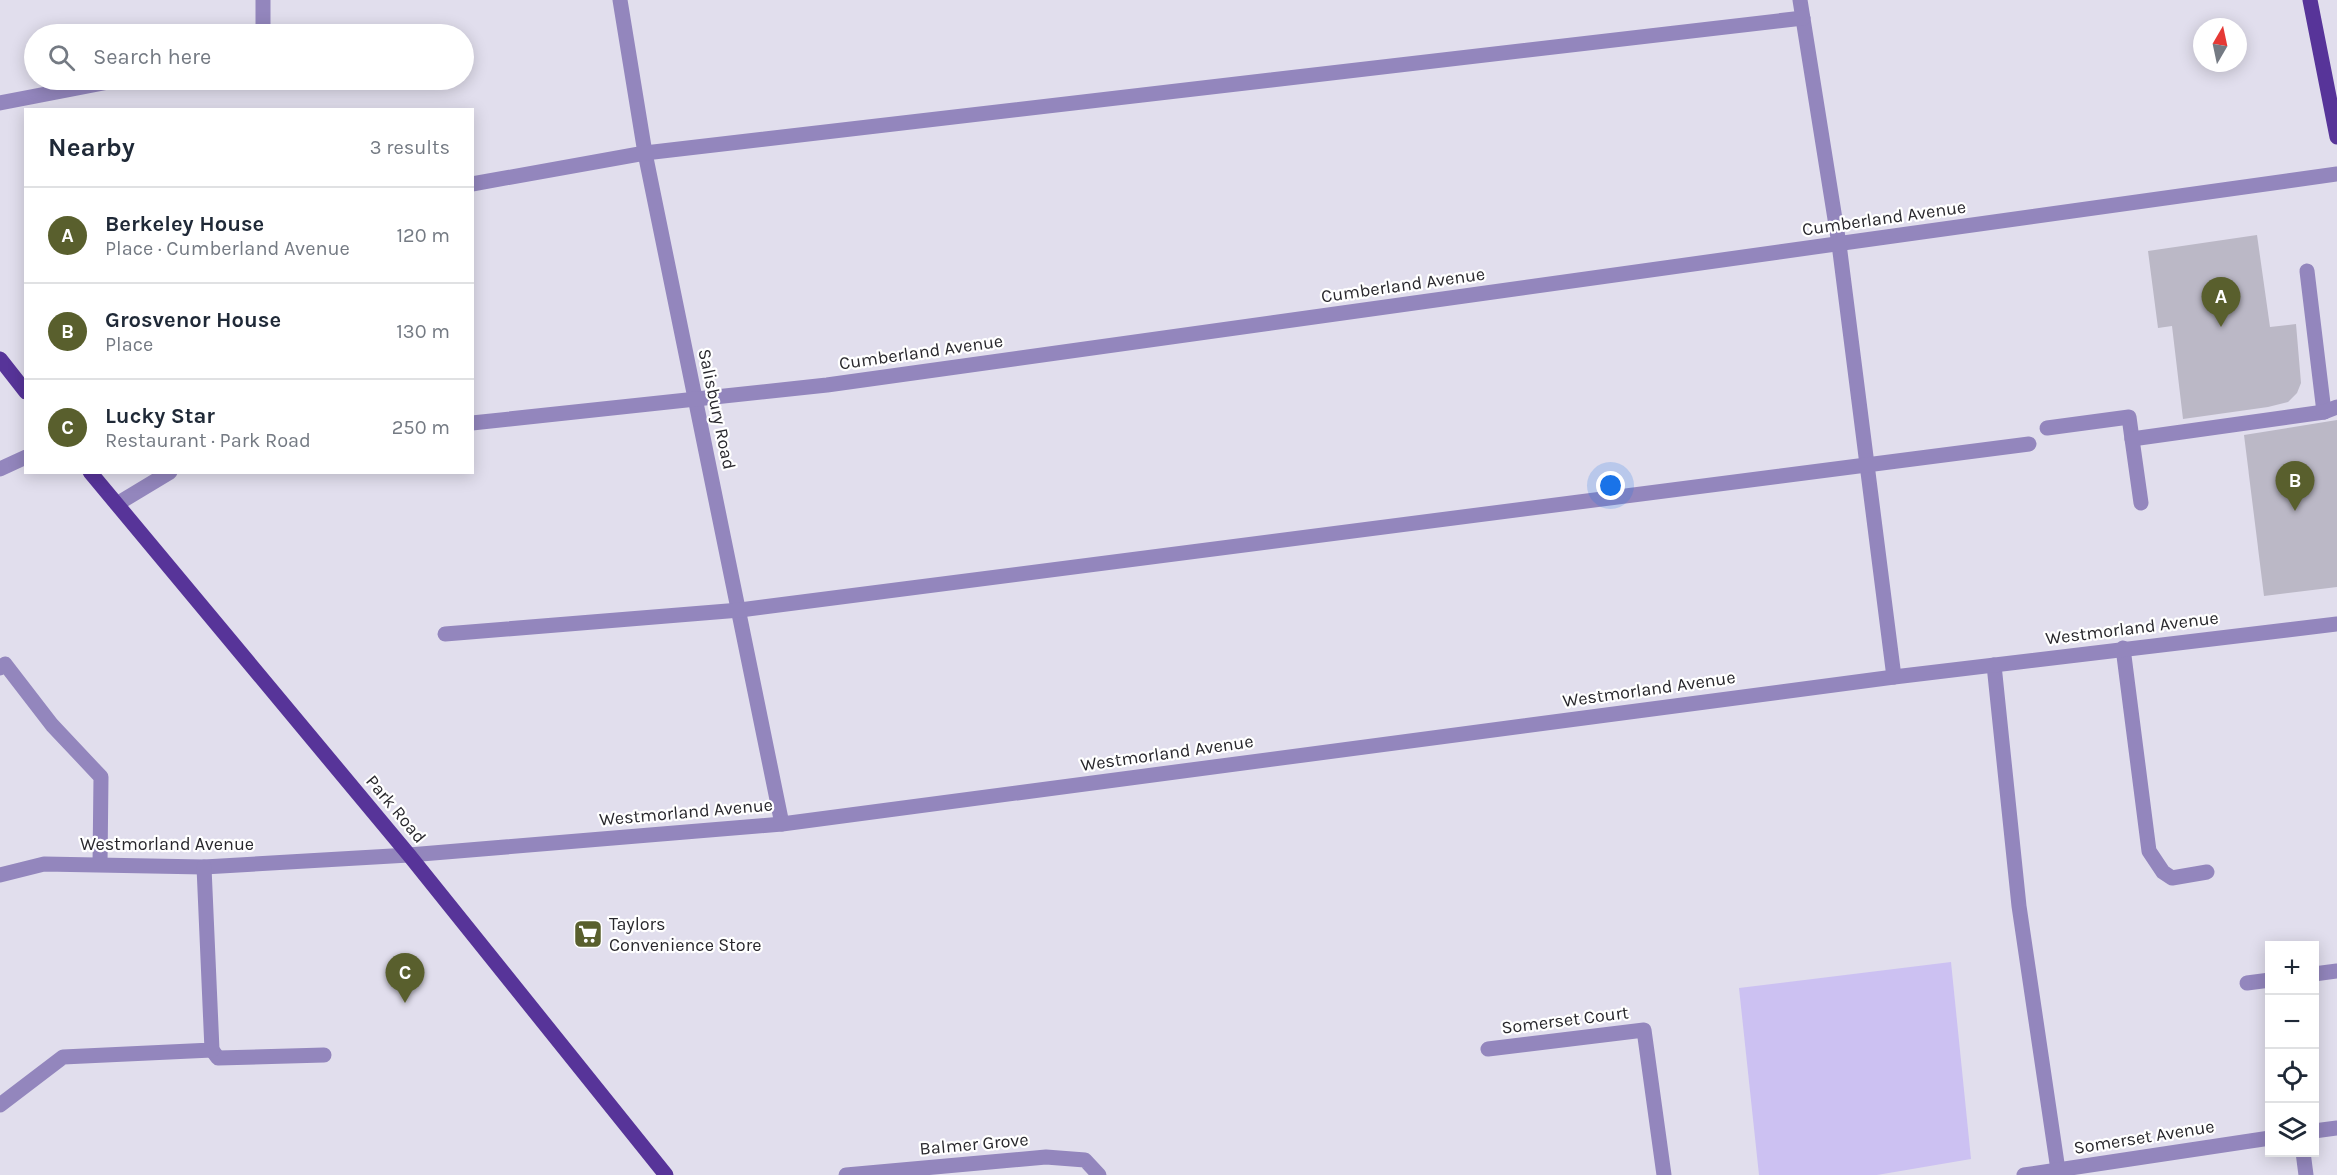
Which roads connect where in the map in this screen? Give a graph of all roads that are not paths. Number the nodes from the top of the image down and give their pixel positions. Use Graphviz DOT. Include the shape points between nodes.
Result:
graph roads {
  1 [pos="263,0"];
  2 [pos="620,0"];
  3 [pos="1800,0"];
  4 [pos="2310,0"];
  5 [pos="1803,18"];
  6 [pos="263,24"];
  7 [pos="67,90"];
  8 [pos="0,103"];
  9 [pos="2334,108"];
  10 [pos="2337,137"];
  11 [pos="645,153"];
  12 [pos="2337,174"];
  13 [pos="474,184"];
  14 [pos="1839,244"];
  15 [pos="2307,271"];
  16 [pos="0,359"];
  17 [pos="24,389"];
  18 [pos="694,399"];
  19 [pos="2331,410"];
  20 [pos="474,423"];
  21 [pos="2047,428"];
  22 [pos="2132,440"];
  23 [pos="2029,444"];
  24 [pos="24,458"];
  25 [pos="1868,463"];
  26 [pos="0,469"];
  27 [pos="92,474"];
  28 [pos="167,474"];
  29 [pos="2141,503"];
  30 [pos="117,504"];
  31 [pos="740,610"];
  32 [pos="2337,624"];
  33 [pos="445,634"];
  34 [pos="2123,648"];
  35 [pos="1994,665"];
  36 [pos="0,668"];
  37 [pos="1894,677"];
  38 [pos="782,824"];
  39 [pos="409,855"];
  40 [pos="100,864"];
  41 [pos="204,867"];
  42 [pos="2207,872"];
  43 [pos="0,876"];
  44 [pos="2337,971"];
  45 [pos="2319,973"];
  46 [pos="2265,981"];
  47 [pos="2247,983"];
  48 [pos="1488,1049"];
  49 [pos="212,1050"];
  50 [pos="324,1055"];
  51 [pos="0,1105"];
  52 [pos="2337,1128"];
  53 [pos="2319,1130"];
  54 [pos="2265,1139"];
  55 [pos="2303,1157"];
  56 [pos="2049,1172"];
  57 [pos="666,1175"];
  58 [pos="846,1175"];
  59 [pos="1099,1175"];
  60 [pos="1665,1175"];
  61 [pos="2024,1175"];
  62 [pos="2306,1175"];
  1 -- 6 [label="street"];
  2 -- 11 [label="street, Salisbury Road"];
  3 -- 5 [label="street"];
  4 -- 9 [label="main road"];
  5 -- 11 [label="street"];
  5 -- 14 [label="street"];
  7 -- 8 [label="street"];
  9 -- 10 [label="main road"];
  11 -- 13 [label="street"];
  11 -- 18 [label="street, Salisbury Road"];
  12 -- 14 [label="street, Cumberland Avenue"];
  14 -- 18 [label="street, Cumberland Avenue" via="827,385"];
  14 -- 25 [label="street"];
  15 -- 19 [label="street"];
  16 -- 17 [label="main road"];
  18 -- 20 [label="street, Cumberland Avenue"];
  18 -- 31 [label="street, Salisbury Road"];
  19 -- 22 [label="street"];
  21 -- 22 [label="street" via="2129,417"];
  22 -- 29 [label="street"];
  23 -- 25 [label="street"];
  24 -- 26 [label="street"];
  25 -- 31 [label="street"];
  25 -- 37 [label="street"];
  27 -- 30 [label="main road, Park Road"];
  28 -- 30 [label="street"];
  30 -- 39 [label="main road, Park Road"];
  31 -- 33 [label="street"];
  31 -- 38 [label="street, Salisbury Road"];
  32 -- 34 [label="street, Westmorland Avenue"];
  34 -- 35 [label="street, Westmorland Avenue"];
  34 -- 42 [label="street" via="2149,851 2172,878"];
  35 -- 37 [label="street, Westmorland Avenue"];
  35 -- 56 [label="street"];
  36 -- 40 [label="street" via="5,664 52,725 101,777"];
  37 -- 38 [label="street, Westmorland Avenue"];
  38 -- 39 [label="street, Westmorland Avenue"];
  39 -- 41 [label="street, Westmorland Avenue"];
  39 -- 57 [label="main road, Park Road"];
  40 -- 41 [label="street, Westmorland Avenue"];
  40 -- 43 [label="street, Westmorland Avenue" via="44,864"];
  41 -- 49 [label="street"];
  44 -- 45 [label="street"];
  46 -- 47 [label="street"];
  48 -- 60 [label="street, Somerset Court" via="1644,1030"];
  49 -- 50 [label="street" via="218,1059"];
  49 -- 51 [label="street" via="63,1057"];
  52 -- 53 [label="street"];
  54 -- 56 [label="street, Somerset Avenue"];
  55 -- 62 [label="street"];
  56 -- 61 [label="street, Somerset Avenue"];
  58 -- 59 [label="street, Balmer Grove" via="1046,1157 1085,1160"];
}
